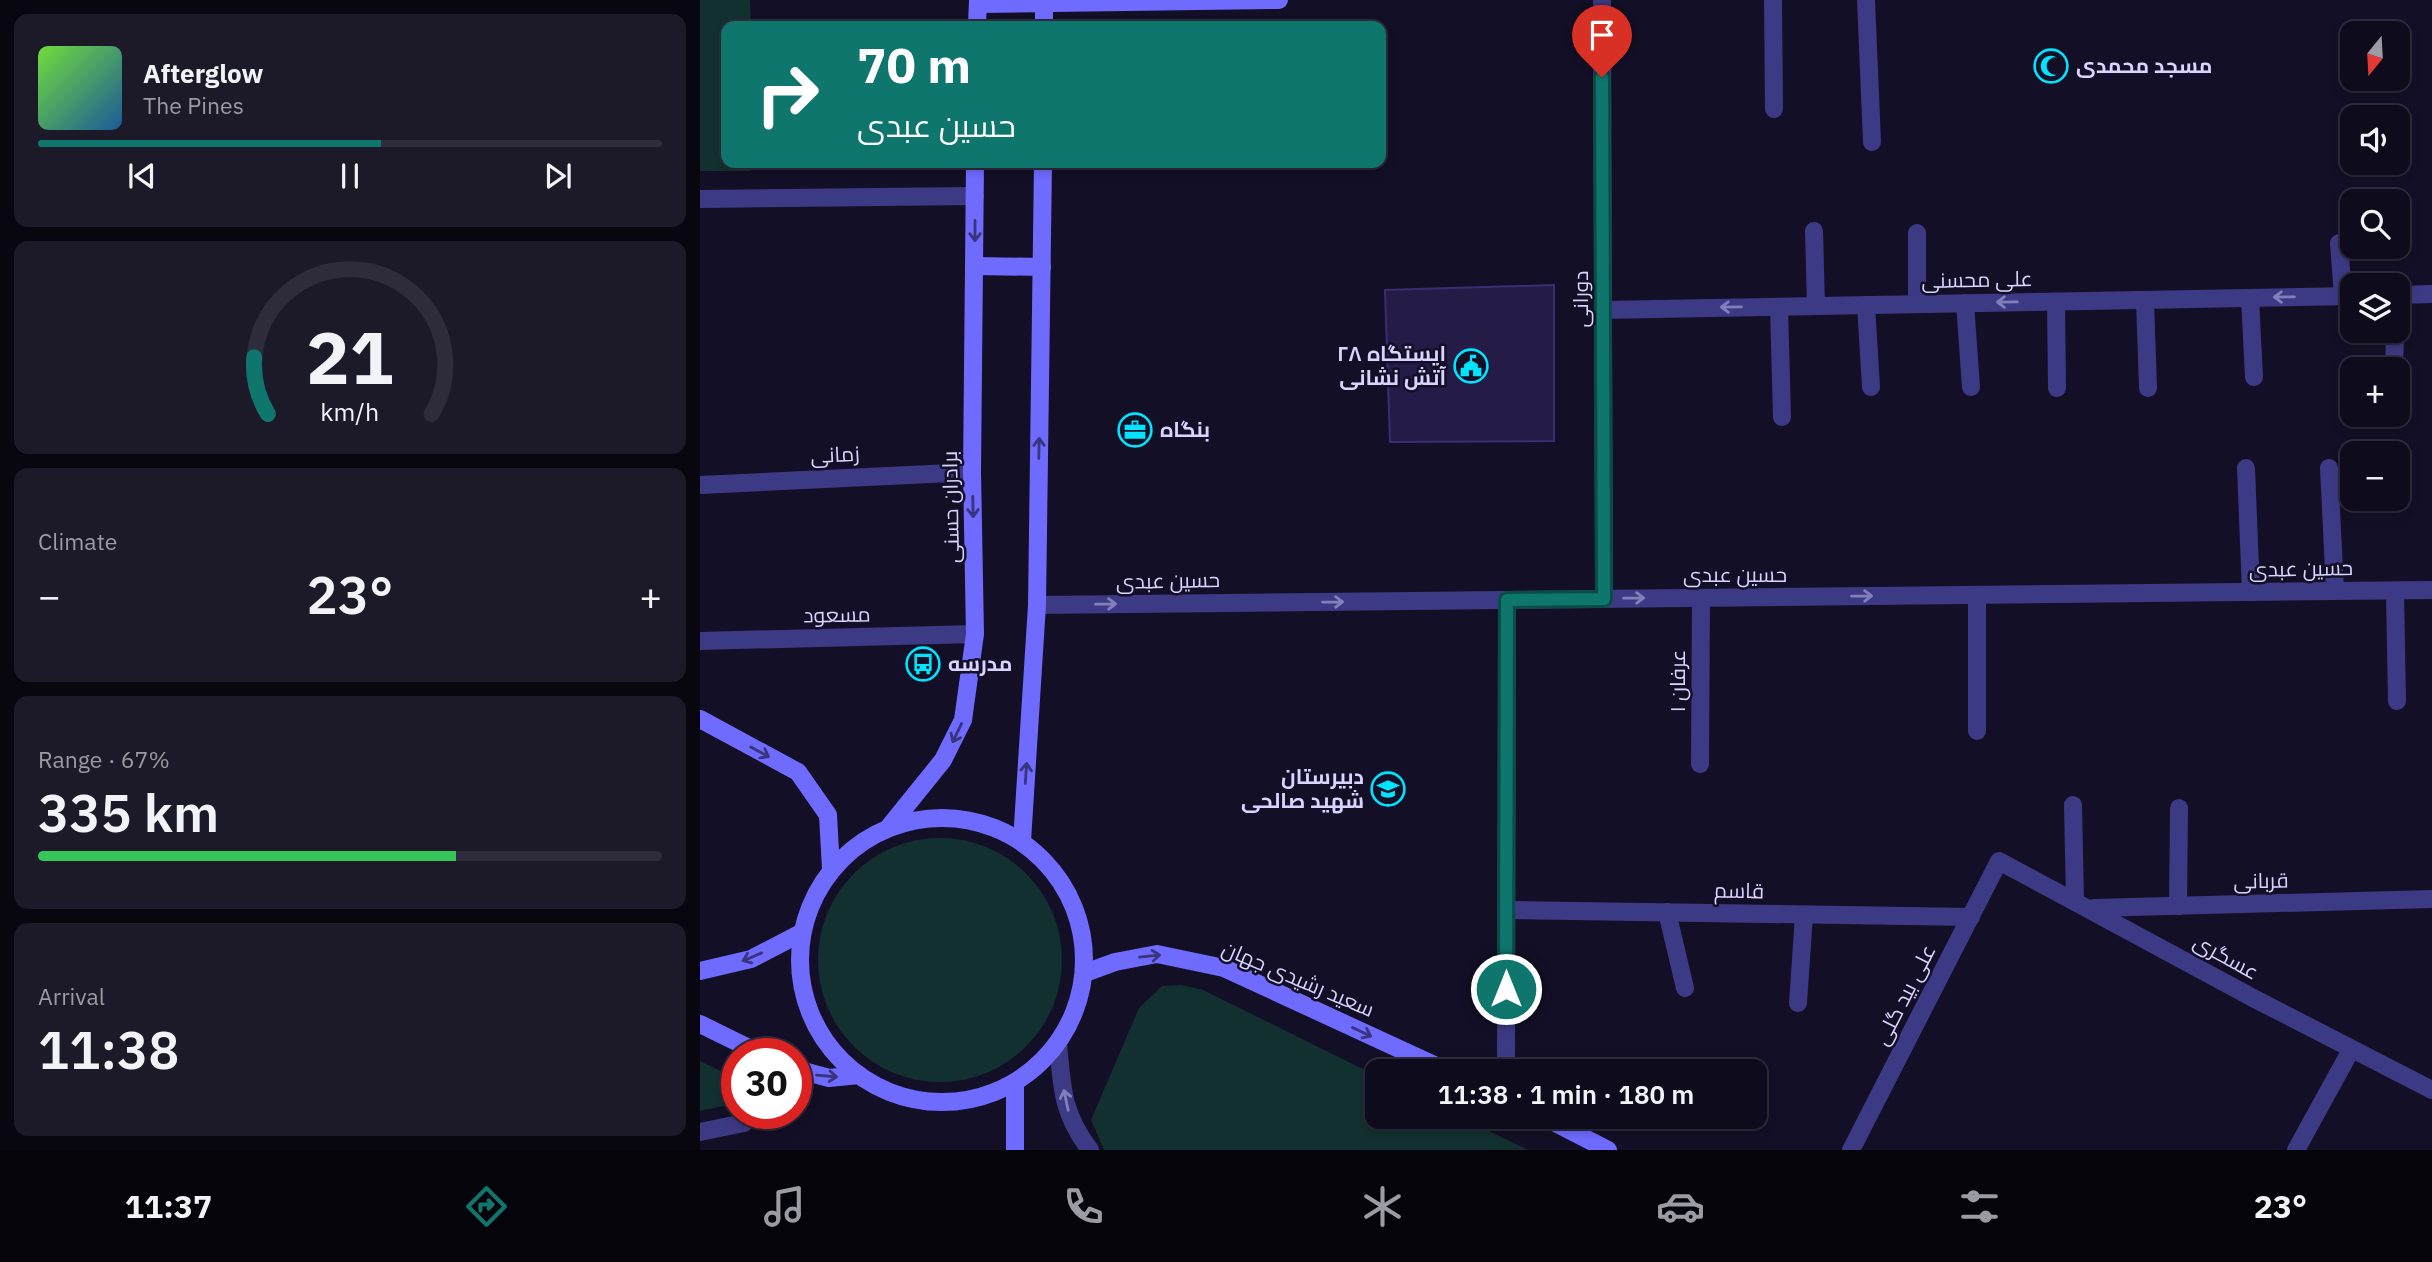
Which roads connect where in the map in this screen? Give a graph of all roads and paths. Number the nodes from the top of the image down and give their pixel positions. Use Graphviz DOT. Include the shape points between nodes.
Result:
graph roads {
  1 [pos="1279,0"];
  2 [pos="1602,0"];
  3 [pos="1773,0"];
  4 [pos="1866,0"];
  5 [pos="978,2"];
  6 [pos="1044,3"];
  7 [pos="977,21"];
  8 [pos="1044,21"];
  9 [pos="1774,109"];
  10 [pos="1872,142"];
  11 [pos="975,168"];
  12 [pos="1043,168"];
  13 [pos="975,196"];
  14 [pos="700,199"];
  15 [pos="1814,231"];
  16 [pos="1917,233"];
  17 [pos="2339,243"];
  18 [pos="975,266"];
  19 [pos="1042,267"];
  20 [pos="2344,273"];
  21 [pos="2432,294"];
  22 [pos="2410,295"];
  23 [pos="2340,296"];
  24 [pos="2250,298"];
  25 [pos="2146,300"];
  26 [pos="2056,302"];
  27 [pos="1965,303"];
  28 [pos="1917,304"];
  29 [pos="1866,305"];
  30 [pos="1816,306"];
  31 [pos="1779,307"];
  32 [pos="1603,310"];
  33 [pos="2254,377"];
  34 [pos="1871,387"];
  35 [pos="1971,387"];
  36 [pos="2057,388"];
  37 [pos="2148,388"];
  38 [pos="1783,416"];
  39 [pos="2246,468"];
  40 [pos="2329,468"];
  41 [pos="972,472"];
  42 [pos="700,485"];
  43 [pos="2432,590"];
  44 [pos="2335,591"];
  45 [pos="2395,591"];
  46 [pos="2251,592"];
  47 [pos="1976,595"];
  48 [pos="1701,598"];
  49 [pos="1604,599"];
  50 [pos="1507,600"];
  51 [pos="1037,605"];
  52 [pos="975,634"];
  53 [pos="700,641"];
  54 [pos="2397,701"];
  55 [pos="700,719"];
  56 [pos="1977,732"];
  57 [pos="1700,764"];
  58 [pos="2073,805"];
  59 [pos="2179,808"];
  60 [pos="889,827"];
  61 [pos="1022,841"];
  62 [pos="1999,860"];
  63 [pos="831,869"];
  64 [pos="2432,900"];
  65 [pos="2083,904"];
  66 [pos="2178,906"];
  67 [pos="1506,910"];
  68 [pos="1667,912"];
  69 [pos="1804,915"];
  70 [pos="1971,917"];
  71 [pos="801,933"];
  72 [pos="700,971"];
  73 [pos="1085,973"];
  74 [pos="1685,988"];
  75 [pos="1798,1003"];
  76 [pos="700,1024"];
  77 [pos="728,1038"];
  78 [pos="1058,1043"];
  79 [pos="2351,1050"];
  80 [pos="1421,1059"];
  81 [pos="1506,1059"];
  82 [pos="812,1073"];
  83 [pos="859,1075"];
  84 [pos="1015,1083"];
  85 [pos="2432,1090"];
  86 [pos="721,1128"];
  87 [pos="1567,1129"];
  88 [pos="700,1132"];
  89 [pos="1015,1150"];
  90 [pos="1090,1150"];
  91 [pos="1608,1150"];
  92 [pos="1851,1150"];
  93 [pos="2296,1150"];
  1 -- 6 [label="main road"];
  2 -- 32 [label="street, دورانی"];
  3 -- 9 [label="street"];
  4 -- 10 [label="street"];
  5 -- 6 [label="main road"];
  5 -- 7 [label="main road"];
  6 -- 8 [label="main road"];
  11 -- 13 [label="main road, برادران حسنی"];
  12 -- 19 [label="main road"];
  13 -- 14 [label="street"];
  13 -- 18 [label="main road, برادران حسنی, one-way"];
  15 -- 30 [label="street"];
  16 -- 28 [label="street"];
  17 -- 20 [label="street"];
  18 -- 19 [label="main road"];
  18 -- 41 [label="main road, برادران حسنی"];
  51 -- 19 [label="main road, one-way"];
  21 -- 22 [label="street"];
  23 -- 24 [label="street, علی محسنی, one-way"];
  24 -- 25 [label="street, علی محسنی"];
  24 -- 33 [label="street"];
  25 -- 26 [label="street, علی محسنی"];
  25 -- 37 [label="street"];
  26 -- 27 [label="street, علی محسنی, one-way"];
  26 -- 36 [label="street"];
  27 -- 28 [label="street, علی محسنی"];
  27 -- 35 [label="street"];
  28 -- 29 [label="street, علی محسنی"];
  29 -- 30 [label="street, علی محسنی"];
  29 -- 34 [label="street"];
  30 -- 31 [label="street, علی محسنی"];
  31 -- 32 [label="street, علی محسنی, one-way"];
  31 -- 38 [label="street"];
  32 -- 49 [label="street, دورانی"];
  39 -- 46 [label="street"];
  40 -- 44 [label="street"];
  41 -- 42 [label="street, زمانی"];
  41 -- 52 [label="main road, برادران حسنی, one-way"];
  43 -- 45 [label="street, حسین عبدی"];
  44 -- 45 [label="street, حسین عبدی"];
  44 -- 46 [label="street, حسین عبدی"];
  45 -- 54 [label="street"];
  46 -- 47 [label="street, حسین عبدی"];
  48 -- 47 [label="street, حسین عبدی, one-way"];
  47 -- 56 [label="street"];
  49 -- 48 [label="street, حسین عبدی, one-way"];
  48 -- 57 [label="street, عرفان ۱"];
  49 -- 50 [label="street, حسین عبدی"];
  51 -- 50 [label="street, حسین عبدی, one-way"];
  50 -- 67 [label="street"];
  61 -- 51 [label="main road, one-way"];
  52 -- 53 [label="street, مسعود"];
  52 -- 60 [label="main road, برادران حسنی, one-way" via="963,720 943,760"];
  55 -- 63 [label="main road, one-way" via="798,772 828,815"];
  58 -- 65 [label="street"];
  59 -- 66 [label="street"];
  60 -- 61 [label="main road" via="934,816 980,822"];
  60 -- 63 [label="main road" via="857,844"];
  61 -- 73 [label="main road" via="1051,867 1072,898 1083,935"];
  62 -- 65 [label="street, عسگری"];
  62 -- 70 [label="street, علی بید گلی"];
  63 -- 71 [label="main road" via="812,899"];
  64 -- 66 [label="street, قربانی"];
  65 -- 66 [label="street, قربانی"];
  65 -- 79 [label="street, عسگری"];
  67 -- 68 [label="street, قاسم"];
  67 -- 81 [label="street"];
  68 -- 69 [label="street, قاسم"];
  68 -- 74 [label="street"];
  69 -- 70 [label="street, قاسم"];
  69 -- 75 [label="street"];
  70 -- 92 [label="street, علی بید گلی"];
  71 -- 72 [label="main road, one-way" via="751,959"];
  71 -- 83 [label="main road" via="799,974 809,1012 829,1048"];
  73 -- 78 [label="main road" via="1077,1010"];
  73 -- 80 [label="main road, سعید رشیدی جهان, one-way" via="1157,954 1224,968"];
  76 -- 77 [label="main road"];
  78 -- 84 [label="main road"];
  90 -- 78 [label="street, one-way" via="1071,1124"];
  79 -- 85 [label="street, عسگری"];
  79 -- 93 [label="street"];
  82 -- 83 [label="main road, one-way" via="829,1078"];
  83 -- 84 [label="main road" via="895,1095 925,1102 986,1096"];
  84 -- 89 [label="main road"];
  86 -- 88 [label="street"];
  87 -- 91 [label="main road"];
}
